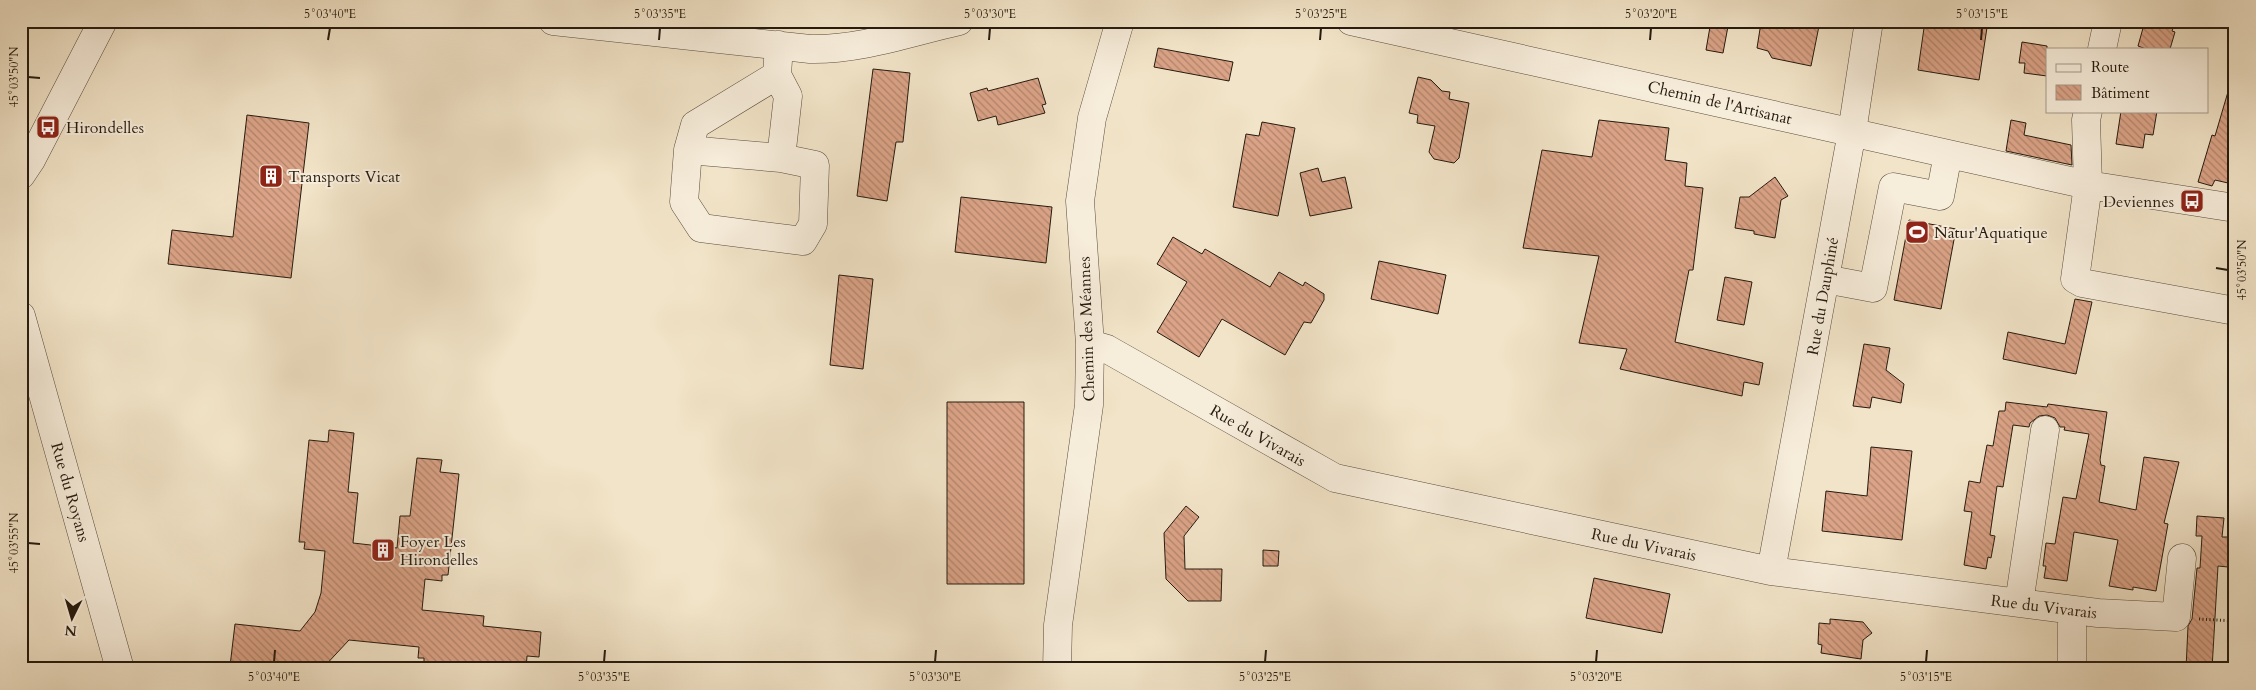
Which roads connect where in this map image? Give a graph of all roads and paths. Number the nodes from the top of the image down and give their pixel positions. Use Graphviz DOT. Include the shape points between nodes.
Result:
graph roads {
  1 [pos="103,21"];
  2 [pos="552,21"];
  3 [pos="959,21"];
  4 [pos="1120,21"];
  5 [pos="1352,21"];
  6 [pos="1869,21"];
  7 [pos="2108,21"];
  8 [pos="779,46"];
  9 [pos="2102,48"];
  10 [pos="777,76"];
  11 [pos="2088,112"];
  12 [pos="1852,132"];
  13 [pos="688,150"];
  14 [pos="1948,154"];
  15 [pos="781,158"];
  16 [pos="21,175"];
  17 [pos="2088,184"];
  18 [pos="2235,208"];
  19 [pos="1825,279"];
  20 [pos="2235,311"];
  21 [pos="21,316"];
  22 [pos="1090,344"];
  23 [pos="33,396"];
  24 [pos="2045,430"];
  25 [pos="2182,558"];
  26 [pos="1771,571"];
  27 [pos="2020,603"];
  28 [pos="2072,610"];
  29 [pos="2176,618"];
  30 [pos="2235,621"];
  31 [pos="120,669"];
  32 [pos="1057,669"];
  33 [pos="2072,669"];
  1 -- 16 [label="street"];
  2 -- 8 [label="street"];
  3 -- 8 [label="street" via="829,49"];
  4 -- 22 [label="street, Chemin des Méannes" via="1092,118 1080,201"];
  5 -- 12 [label="street, Chemin de l'Artisanat"];
  6 -- 12 [label="street, Rue du Dauphiné"];
  7 -- 9 [label="street"];
  8 -- 10 [label="street"];
  10 -- 13 [label="street" via="695,125"];
  10 -- 15 [label="street" via="788,96"];
  11 -- 17 [label="street"];
  12 -- 14 [label="street, Chemin de l'Artisanat"];
  12 -- 19 [label="street, Rue du Dauphiné"];
  13 -- 15 [label="street"];
  13 -- 15 [label="street" via="684,202 702,228 803,241 813,224 815,165"];
  14 -- 17 [label="street, Chemin de l'Artisanat"];
  14 -- 19 [label="street" via="1940,196 1893,187 1873,288"];
  17 -- 18 [label="street, Chemin de l'Artisanat"];
  17 -- 20 [label="street" via="2075,279 2082,283"];
  19 -- 26 [label="street, Rue du Dauphiné"];
  21 -- 23 [label="street, Rue du Royans"];
  22 -- 26 [label="street, Rue du Vivarais" via="1107,349 1335,478"];
  22 -- 32 [label="street, Chemin des Méannes" via="1089,405 1058,626"];
  23 -- 31 [label="street, Rue du Royans"];
  24 -- 27 [label="street"];
  25 -- 29 [label="street"];
  26 -- 27 [label="street, Rue du Vivarais"];
  27 -- 28 [label="street, Rue du Vivarais"];
  28 -- 29 [label="street, Rue du Vivarais"];
  28 -- 33 [label="street"];
  29 -- 30 [label="path"];
}
